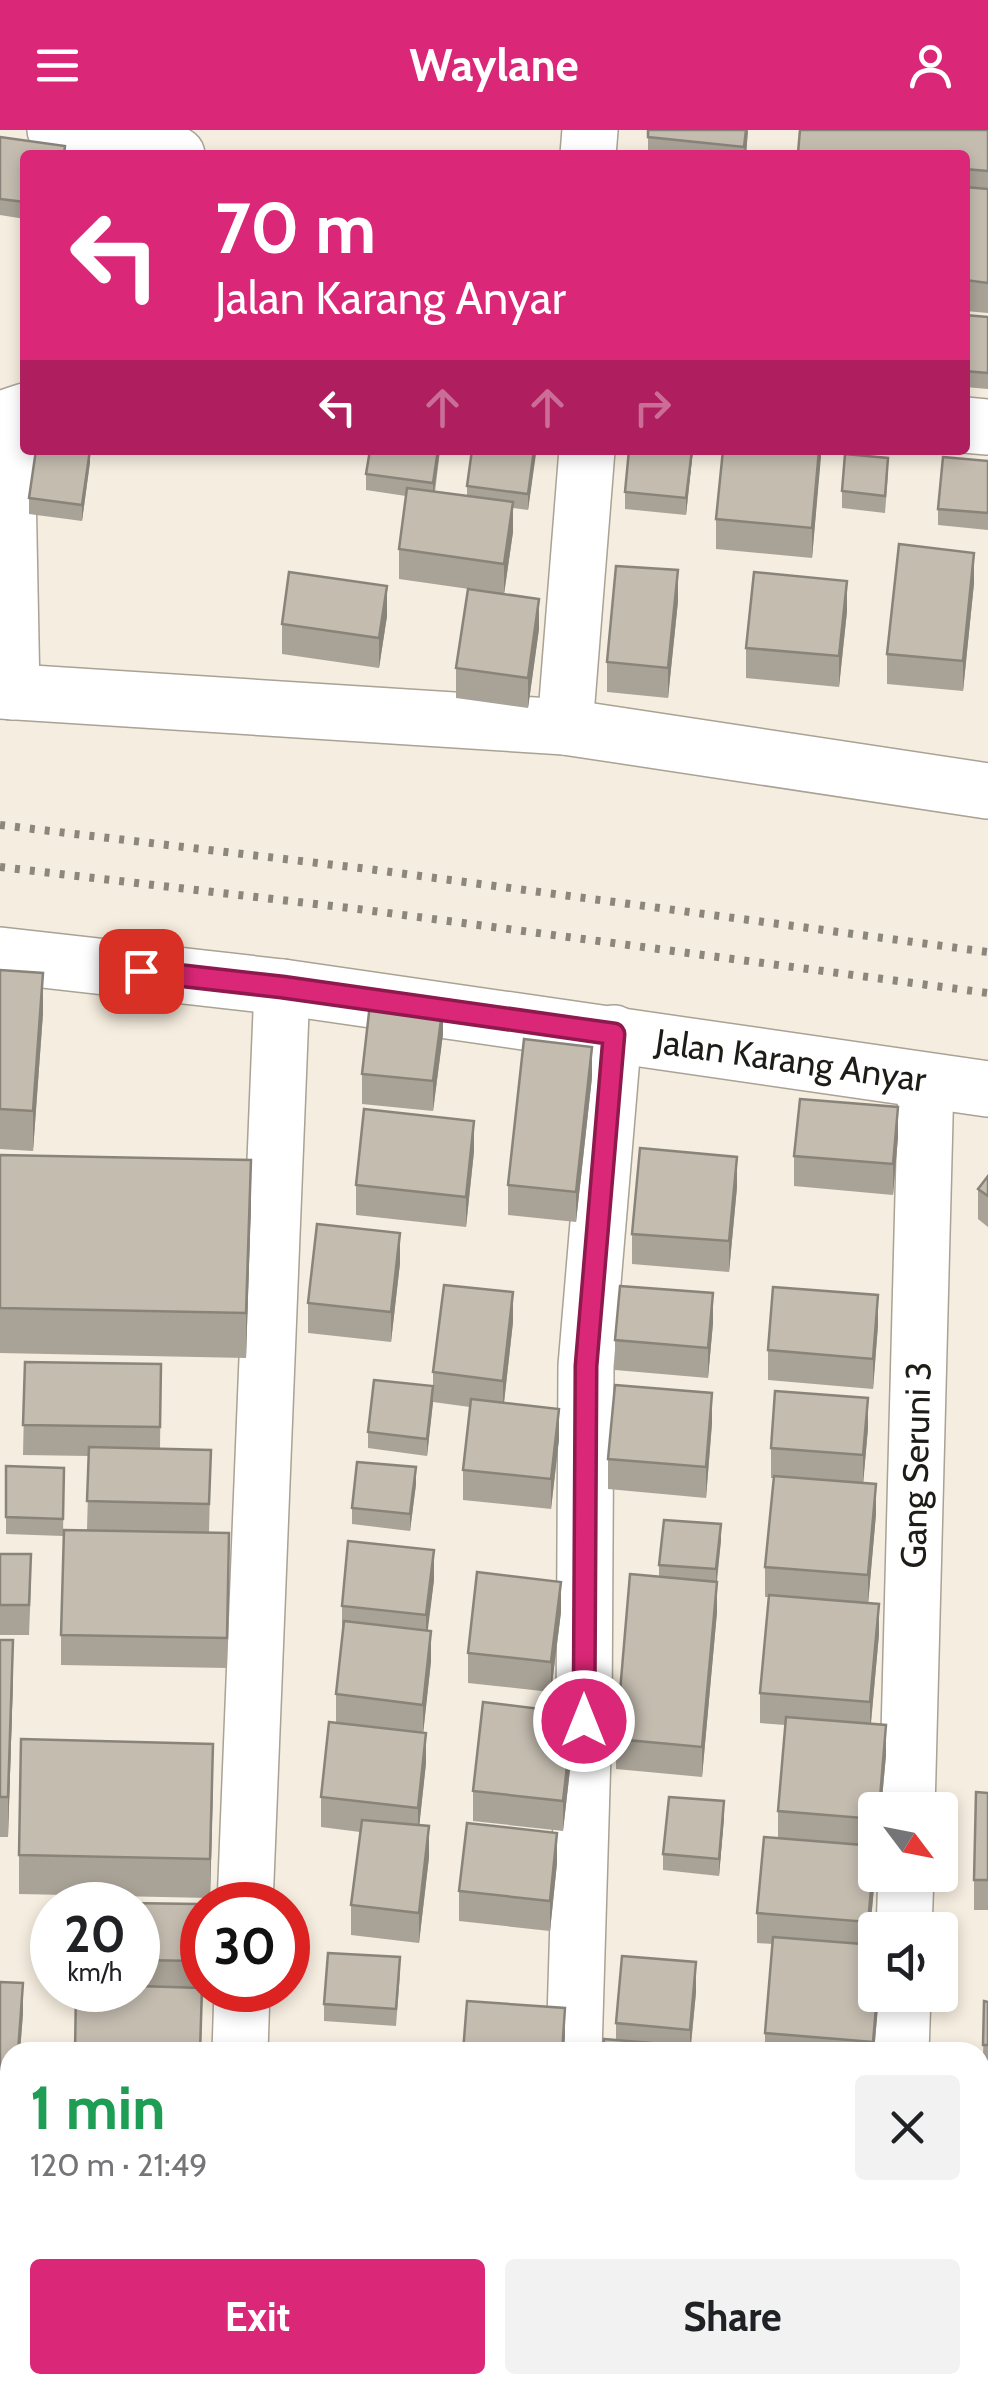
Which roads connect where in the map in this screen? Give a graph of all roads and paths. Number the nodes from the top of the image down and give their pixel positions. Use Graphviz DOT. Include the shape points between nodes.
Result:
graph roads {
  1 [pos="55,130"];
  2 [pos="132,150"];
  3 [pos="20,413"];
  4 [pos="587,455"];
  5 [pos="6,691"];
  6 [pos="565,727"];
  7 [pos="988,791"];
  8 [pos="0,955"];
  9 [pos="282,987"];
  10 [pos="614,1034"];
  11 [pos="988,1089"];
  12 [pos="926,1102"];
  13 [pos="908,1792"];
  14 [pos="247,1882"];
  15 [pos="241,2012"];
  16 [pos="902,2012"];
  17 [pos="240,2042"];
  18 [pos="574,2042"];
  19 [pos="901,2042"];
  1 -- 2 [label="street" via="86,145"];
  3 -- 5 [label="street" via="7,423"];
  4 -- 6 [label="street"];
  5 -- 6 [label="street"];
  6 -- 7 [label="street"];
  8 -- 9 [label="street, Jalan Karang Anyar"];
  9 -- 10 [label="street, Jalan Karang Anyar"];
  9 -- 14 [label="street"];
  10 -- 12 [label="street, Jalan Karang Anyar"];
  10 -- 18 [label="street" via="586,1366"];
  11 -- 12 [label="street, Jalan Karang Anyar"];
  12 -- 13 [label="street, Gang Seruni 3"];
  15 -- 17 [label="street"];
  16 -- 19 [label="street"];
}
